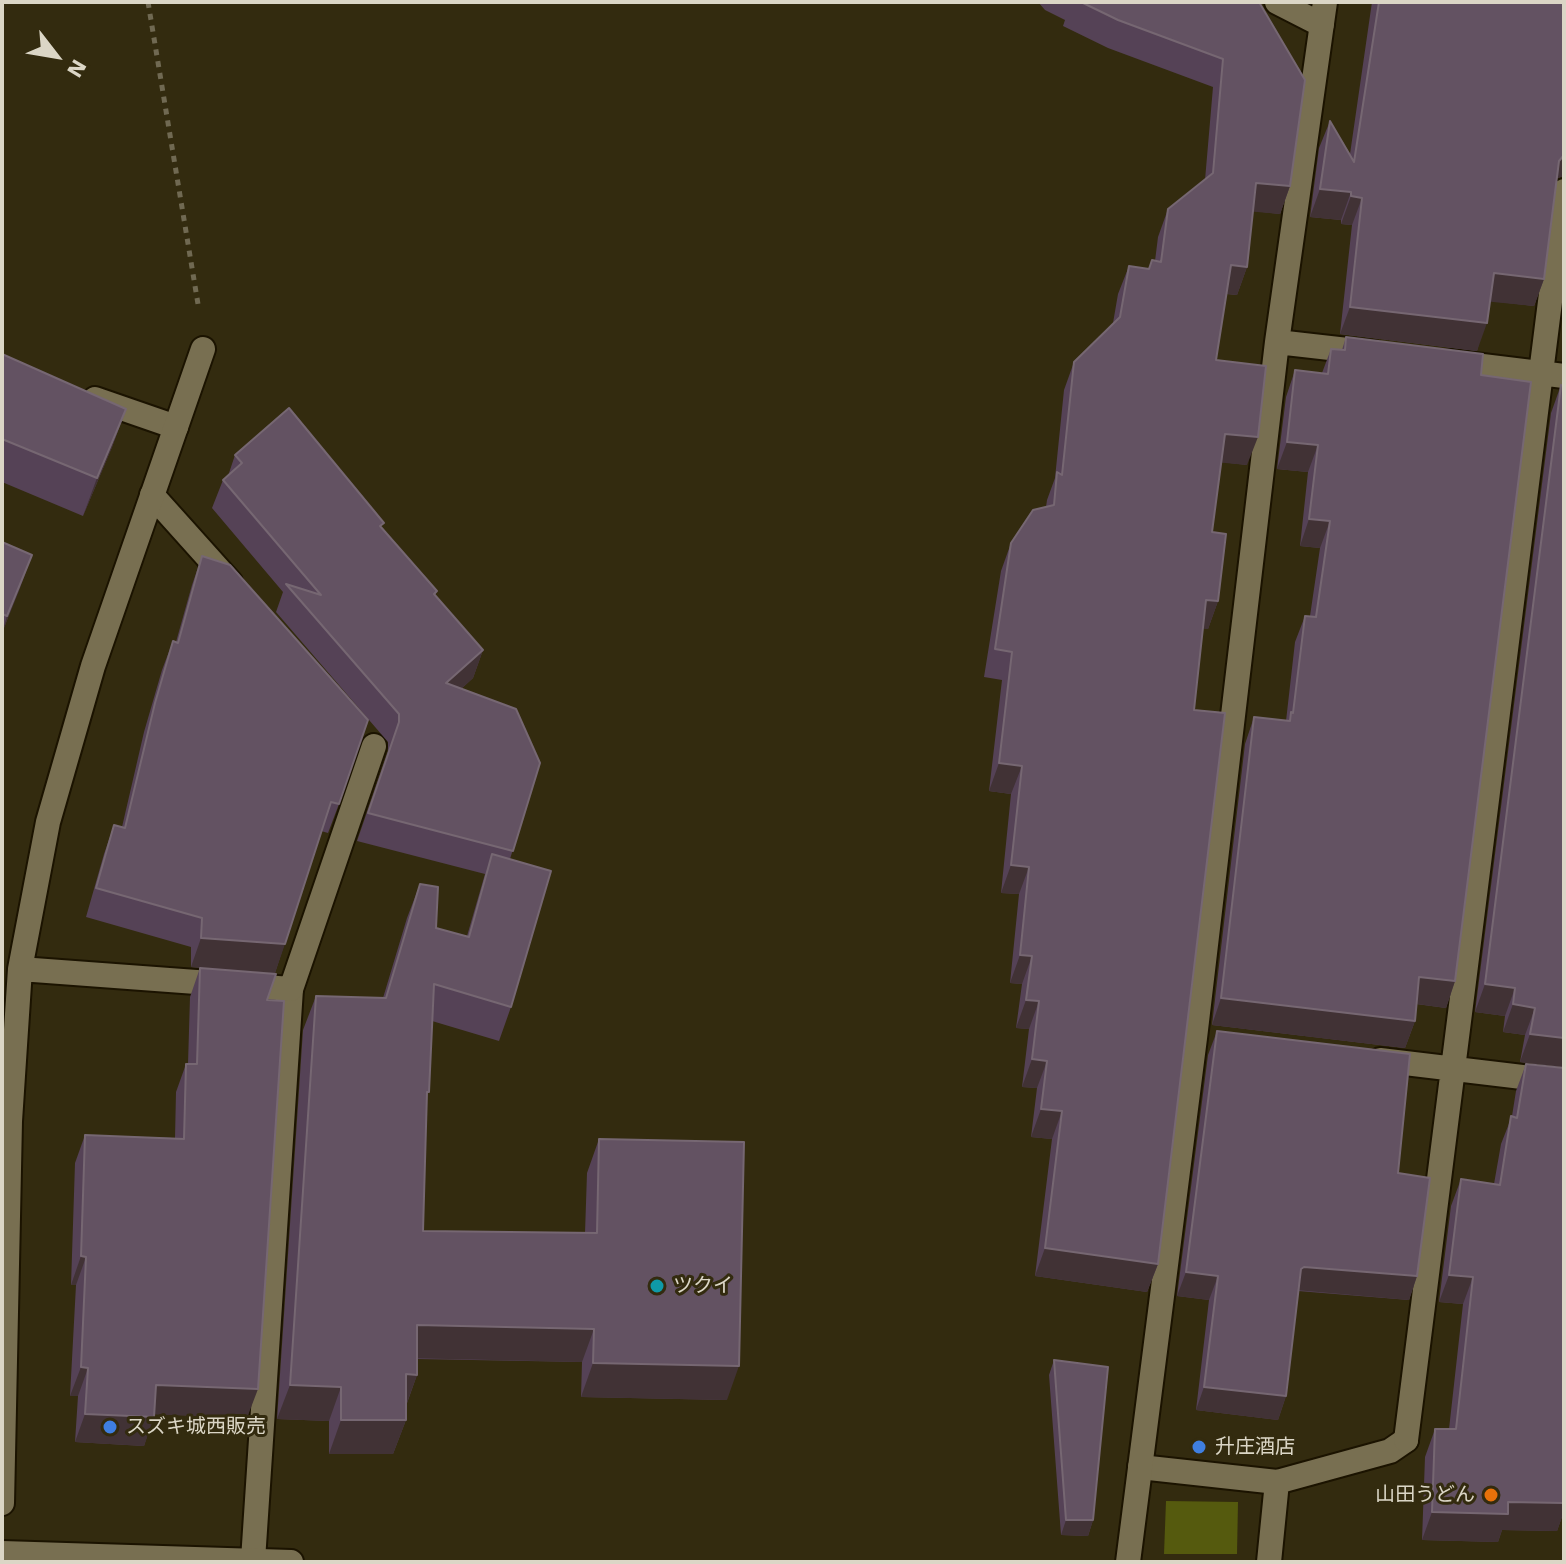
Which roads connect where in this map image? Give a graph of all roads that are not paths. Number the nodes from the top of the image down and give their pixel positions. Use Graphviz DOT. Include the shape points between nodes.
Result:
graph roads {
  1 [pos="1277,2"];
  2 [pos="1323,13"];
  3 [pos="1564,191"];
  4 [pos="1277,342"];
  5 [pos="203,349"];
  6 [pos="1401,356"];
  7 [pos="1432,360"];
  8 [pos="1552,374"];
  9 [pos="75,391"];
  10 [pos="176,427"];
  11 [pos="152,495"];
  12 [pos="247,602"];
  13 [pos="369,740"];
  14 [pos="20,969"];
  15 [pos="291,989"];
  16 [pos="1195,1038"];
  17 [pos="1226,1042"];
  18 [pos="1362,1058"];
  19 [pos="1453,1069"];
  20 [pos="1564,1082"];
  21 [pos="1140,1467"];
  22 [pos="1277,1482"];
  23 [pos="2,1503"];
  24 [pos="2,1553"];
  25 [pos="253,1560"];
  26 [pos="291,1562"];
  27 [pos="1128,1562"];
  28 [pos="1269,1562"];
  1 -- 2 [label="street"];
  2 -- 4 [label="street"];
  3 -- 8 [label="street"];
  4 -- 6 [label="street"];
  4 -- 16 [label="street"];
  5 -- 10 [label="street"];
  7 -- 8 [label="street"];
  8 -- 19 [label="street"];
  9 -- 10 [label="street"];
  10 -- 11 [label="street"];
  11 -- 12 [label="street"];
  11 -- 14 [label="street" via="93,666 48,822"];
  13 -- 15 [label="street"];
  14 -- 15 [label="street"];
  14 -- 23 [label="street" via="10,1121"];
  15 -- 25 [label="street"];
  16 -- 17 [label="street"];
  16 -- 21 [label="street"];
  18 -- 19 [label="street"];
  19 -- 20 [label="street"];
  19 -- 22 [label="street" via="1406,1440 1390,1451"];
  21 -- 22 [label="street"];
  21 -- 27 [label="street"];
  22 -- 28 [label="street"];
  24 -- 25 [label="street"];
  25 -- 26 [label="street"];
}
